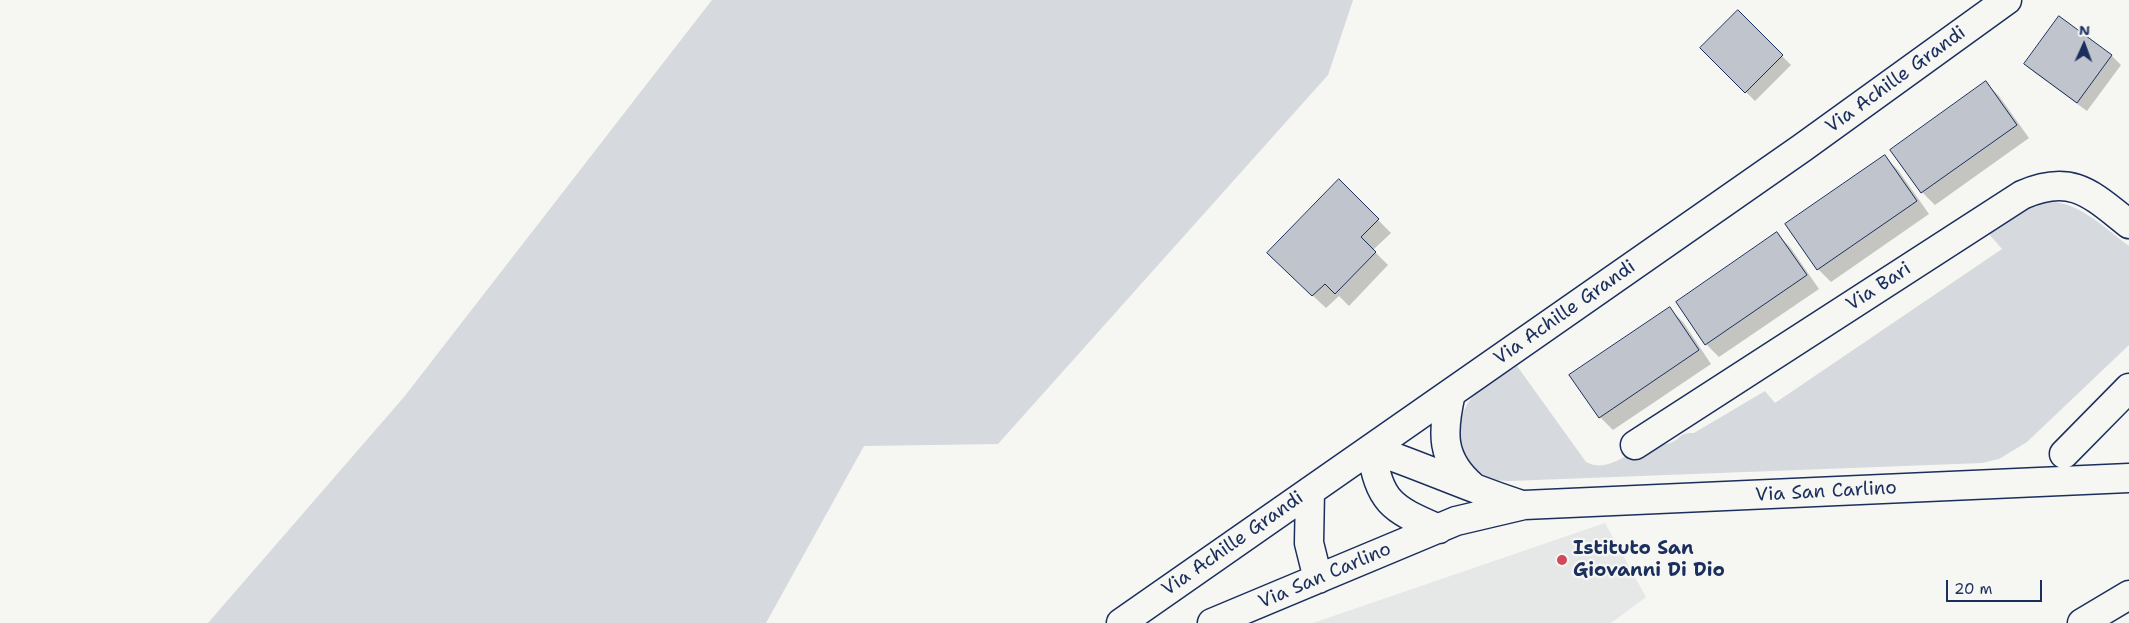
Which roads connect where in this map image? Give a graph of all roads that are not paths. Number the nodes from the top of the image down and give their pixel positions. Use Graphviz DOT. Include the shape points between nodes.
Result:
graph roads {
  1 [pos="2007,0"];
  2 [pos="2129,224"];
  3 [pos="2129,388"];
  4 [pos="1450,392"];
  5 [pos="1635,445"];
  6 [pos="1371,449"];
  7 [pos="2064,454"];
  8 [pos="2129,478"];
  9 [pos="1476,490"];
  10 [pos="1310,491"];
  11 [pos="1524,505"];
  12 [pos="1438,529"];
  13 [pos="1318,579"];
  14 [pos="2129,595"];
  15 [pos="1121,623"];
  16 [pos="1212,623"];
  17 [pos="2082,623"];
  1 -- 4 [label="street, Via Achille Grandi" via="1802,148"];
  2 -- 5 [label="street, Via Bari" via="2092,194 2072,187 2047,187 2022,195"];
  3 -- 7 [label="street"];
  4 -- 6 [label="street, Via Achille Grandi"];
  4 -- 9 [label="street, Via San Carlino" via="1446,450 1461,476"];
  6 -- 9 [label="street, Via San Carlino"];
  6 -- 10 [label="street, Via Achille Grandi"];
  6 -- 12 [label="street" via="1376,474 1386,498 1402,513"];
  8 -- 11 [label="street, Via San Carlino"];
  9 -- 11 [label="street, Via San Carlino"];
  10 -- 13 [label="street" via="1309,543"];
  10 -- 15 [label="street, Via Achille Grandi"];
  11 -- 12 [label="street, Via San Carlino" via="1476,515"];
  12 -- 13 [label="street, Via San Carlino"];
  13 -- 16 [label="street, Via San Carlino"];
  14 -- 17 [label="street"];
}
